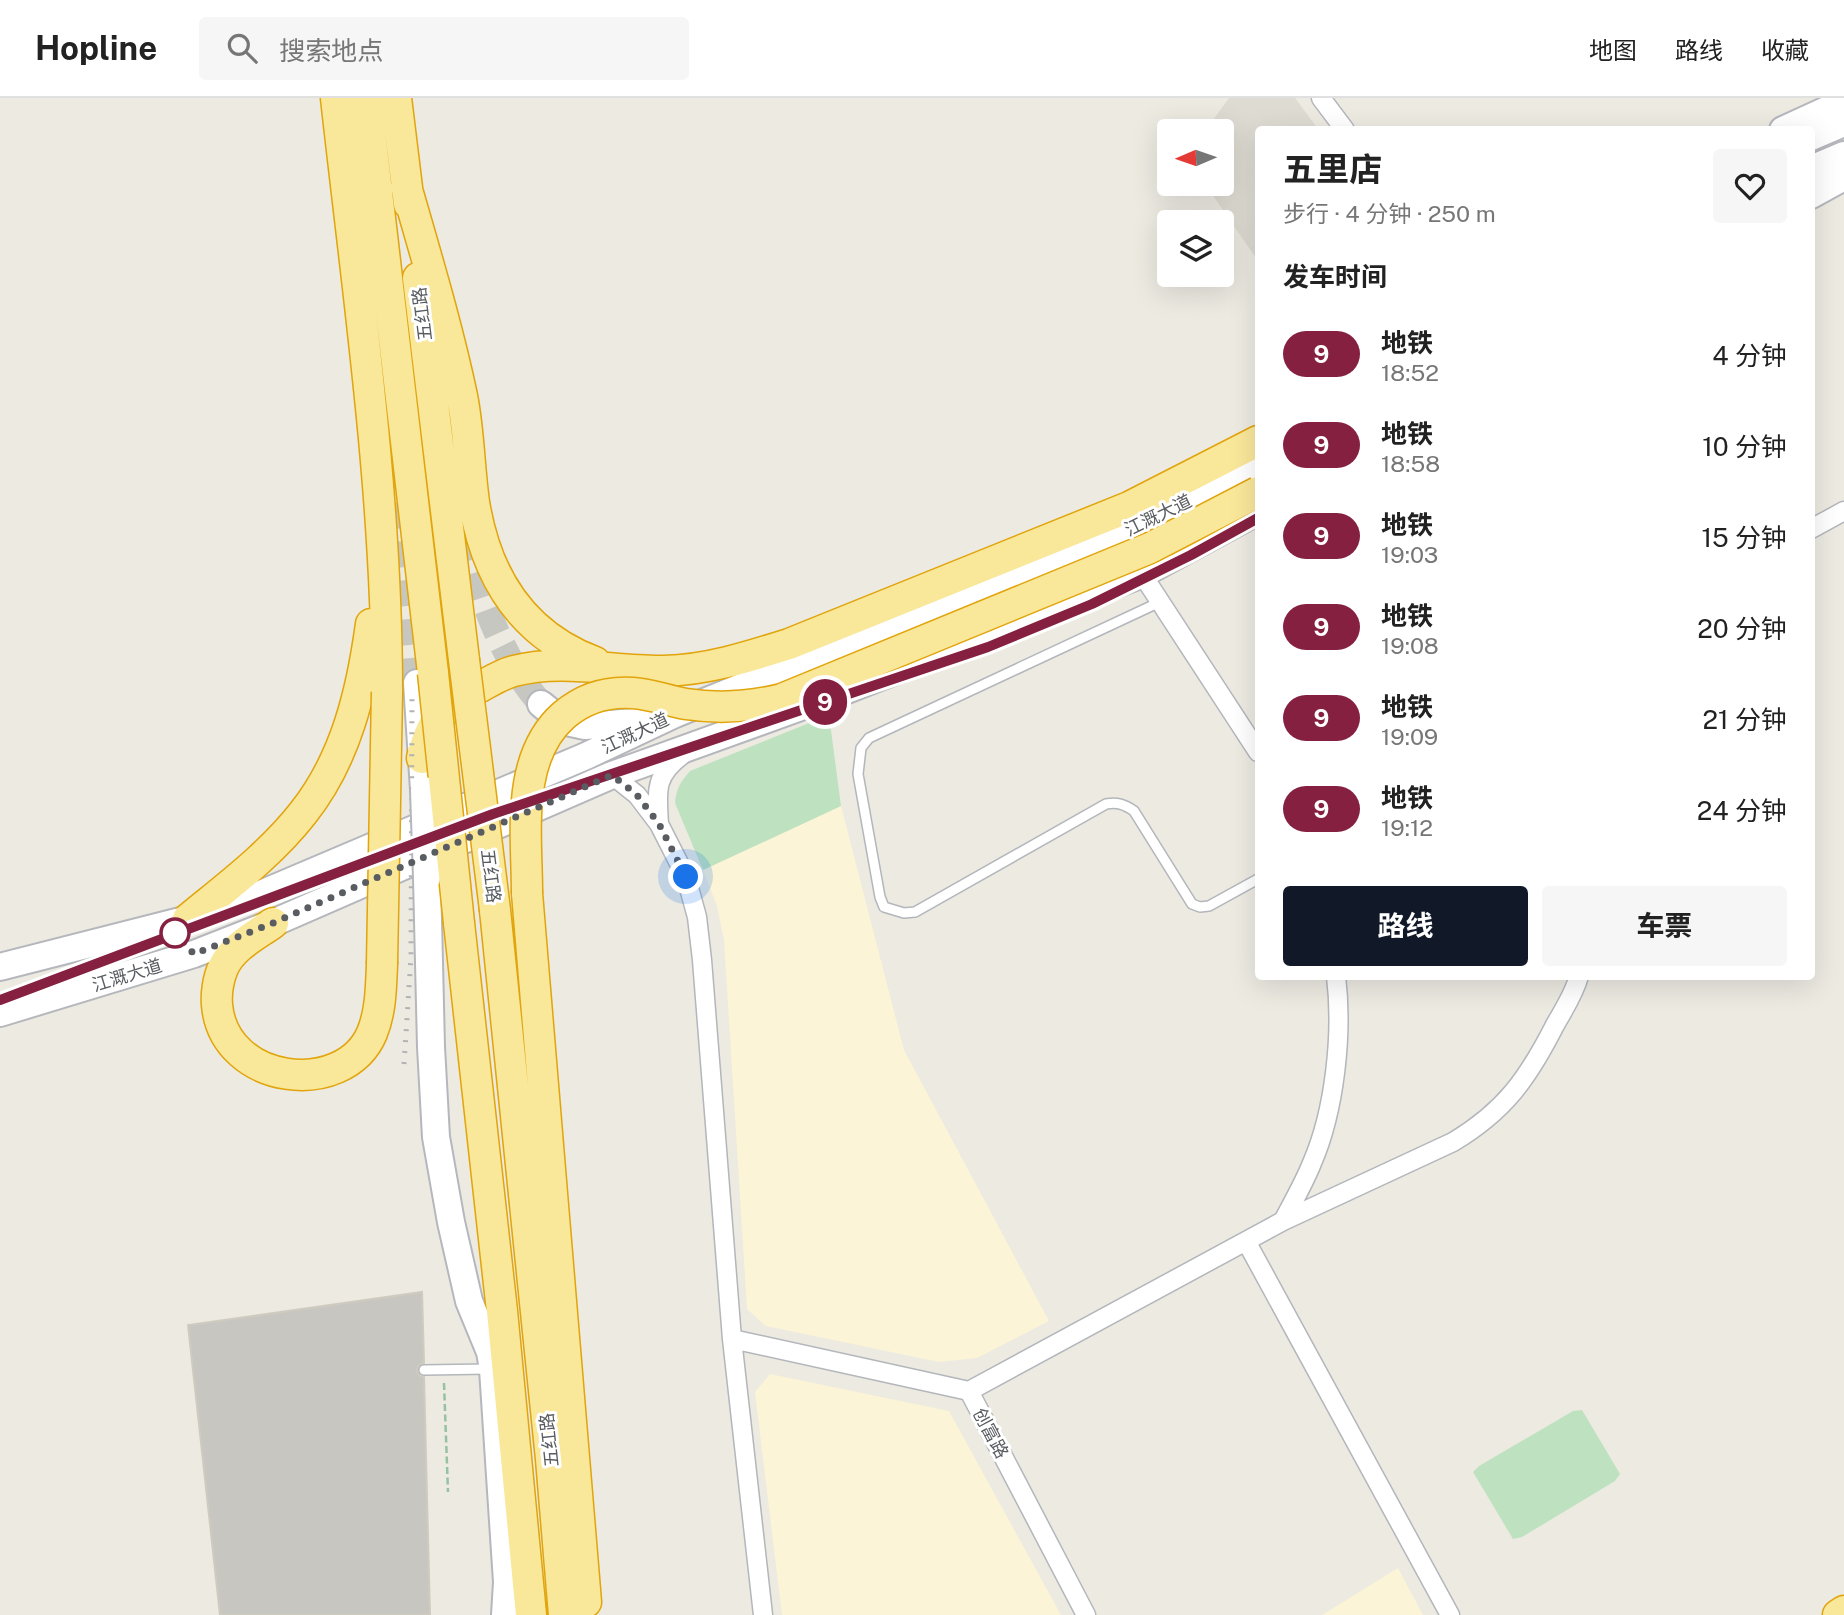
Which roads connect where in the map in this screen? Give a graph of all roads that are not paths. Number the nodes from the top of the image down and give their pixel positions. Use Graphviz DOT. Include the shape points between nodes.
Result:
graph roads {
  1 [pos="336,98"];
  2 [pos="366,98"];
  3 [pos="396,98"];
  4 [pos="1321,98"];
  5 [pos="1844,102"];
  6 [pos="1844,123"];
  7 [pos="1342,126"];
  8 [pos="1792,126"];
  9 [pos="1815,135"];
  10 [pos="1844,155"];
  11 [pos="1815,167"];
  12 [pos="1844,177"];
  13 [pos="406,186"];
  14 [pos="1815,193"];
  15 [pos="1255,443"];
  16 [pos="1255,467"];
  17 [pos="379,487"];
  18 [pos="1255,494"];
  19 [pos="1844,511"];
  20 [pos="1255,513"];
  21 [pos="1815,527"];
  22 [pos="1142,574"];
  23 [pos="1160,601"];
  24 [pos="633,670"];
  25 [pos="425,678"];
  26 [pos="541,704"];
  27 [pos="666,719"];
  28 [pos="698,743"];
  29 [pos="1255,747"];
  30 [pos="422,758"];
  31 [pos="612,775"];
  32 [pos="659,824"];
  33 [pos="1255,881"];
  34 [pos="188,919"];
  35 [pos="273,923"];
  36 [pos="0,967"];
  37 [pos="1336,980"];
  38 [pos="1577,980"];
  39 [pos="0,1013"];
  40 [pos="1283,1221"];
  41 [pos="1246,1241"];
  42 [pos="562,1328"];
  43 [pos="732,1339"];
  44 [pos="491,1360"];
  45 [pos="424,1370"];
  46 [pos="969,1391"];
  47 [pos="551,1459"];
  48 [pos="518,1479"];
  49 [pos="507,1582"];
  50 [pos="579,1611"];
  51 [pos="1844,1611"];
  52 [pos="505,1615"];
  53 [pos="531,1615"];
  54 [pos="763,1615"];
  55 [pos="1086,1615"];
  56 [pos="1450,1615"];
  57 [pos="1838,1615"];
  1 -- 17 [label="highway"];
  2 -- 25 [label="highway, 五红路"];
  3 -- 13 [label="highway, 五红路"];
  4 -- 7 [label="street"];
  5 -- 8 [label="main road"];
  6 -- 9 [label="main road"];
  10 -- 11 [label="main road"];
  12 -- 14 [label="main road"];
  13 -- 24 [label="highway" via="456,367 481,534 501,585 518,610 559,646 599,663"];
  13 -- 47 [label="highway, 五红路, bridge" via="495,910"];
  15 -- 24 [label="highway" via="1129,507 789,644 706,667"];
  16 -- 27 [label="main road, 江溉大道" via="1142,524"];
  17 -- 34 [label="highway" via="374,598 354,717 330,771 303,813 262,857"];
  17 -- 35 [label="highway, bridge" via="387,607 380,1003 371,1034 352,1059 329,1070 299,1075 269,1071 245,1059 218,1016 222,969 234,951"];
  18 -- 42 [label="highway, bridge" via="1150,548 782,699 740,707 606,693 572,708 555,723 533,764 527,893"];
  19 -- 21 [label="street"];
  20 -- 22 [label="main road, 江溉大道"];
  22 -- 23 [label="street"];
  22 -- 28 [label="main road, 江溉大道" via="834,695"];
  23 -- 29 [label="street"];
  23 -- 33 [label="lane" via="869,738 860,748 858,774 880,897 892,911 915,912 1114,803 1134,811 1192,904 1209,905"];
  24 -- 30 [label="highway" via="554,666 512,671 444,709 428,734"];
  25 -- 30 [label="main road"];
  25 -- 48 [label="highway, 五红路, bridge" via="459,923"];
  26 -- 27 [label="main road" via="562,721 585,726"];
  27 -- 34 [label="main road, 江溉大道" via="263,893"];
  28 -- 31 [label="main road, 江溉大道"];
  28 -- 32 [label="street" via="670,764 660,778"];
  30 -- 44 [label="main road, bridge" via="436,1137 469,1301"];
  31 -- 32 [label="street" via="637,795"];
  31 -- 35 [label="main road, 江溉大道"];
  32 -- 43 [label="street" via="686,877 697,917"];
  34 -- 36 [label="main road, 江溉大道"];
  35 -- 39 [label="main road, 江溉大道" via="194,954"];
  37 -- 40 [label="street" via="1336,1054 1330,1107 1313,1161"];
  38 -- 40 [label="street" via="1539,1056 1499,1110 1454,1142"];
  40 -- 41 [label="street"];
  41 -- 46 [label="street"];
  41 -- 56 [label="street"];
  42 -- 47 [label="highway"];
  42 -- 50 [label="highway"];
  43 -- 46 [label="street, 创富路"];
  43 -- 54 [label="street"];
  44 -- 45 [label="lane"];
  44 -- 48 [label="highway"];
  44 -- 49 [label="main road"];
  46 -- 55 [label="street, 创富路"];
  47 -- 50 [label="highway, 五红路"];
  48 -- 49 [label="highway"];
  48 -- 53 [label="highway, 五红路"];
  49 -- 52 [label="main road"];
  51 -- 57 [label="highway"];
}
